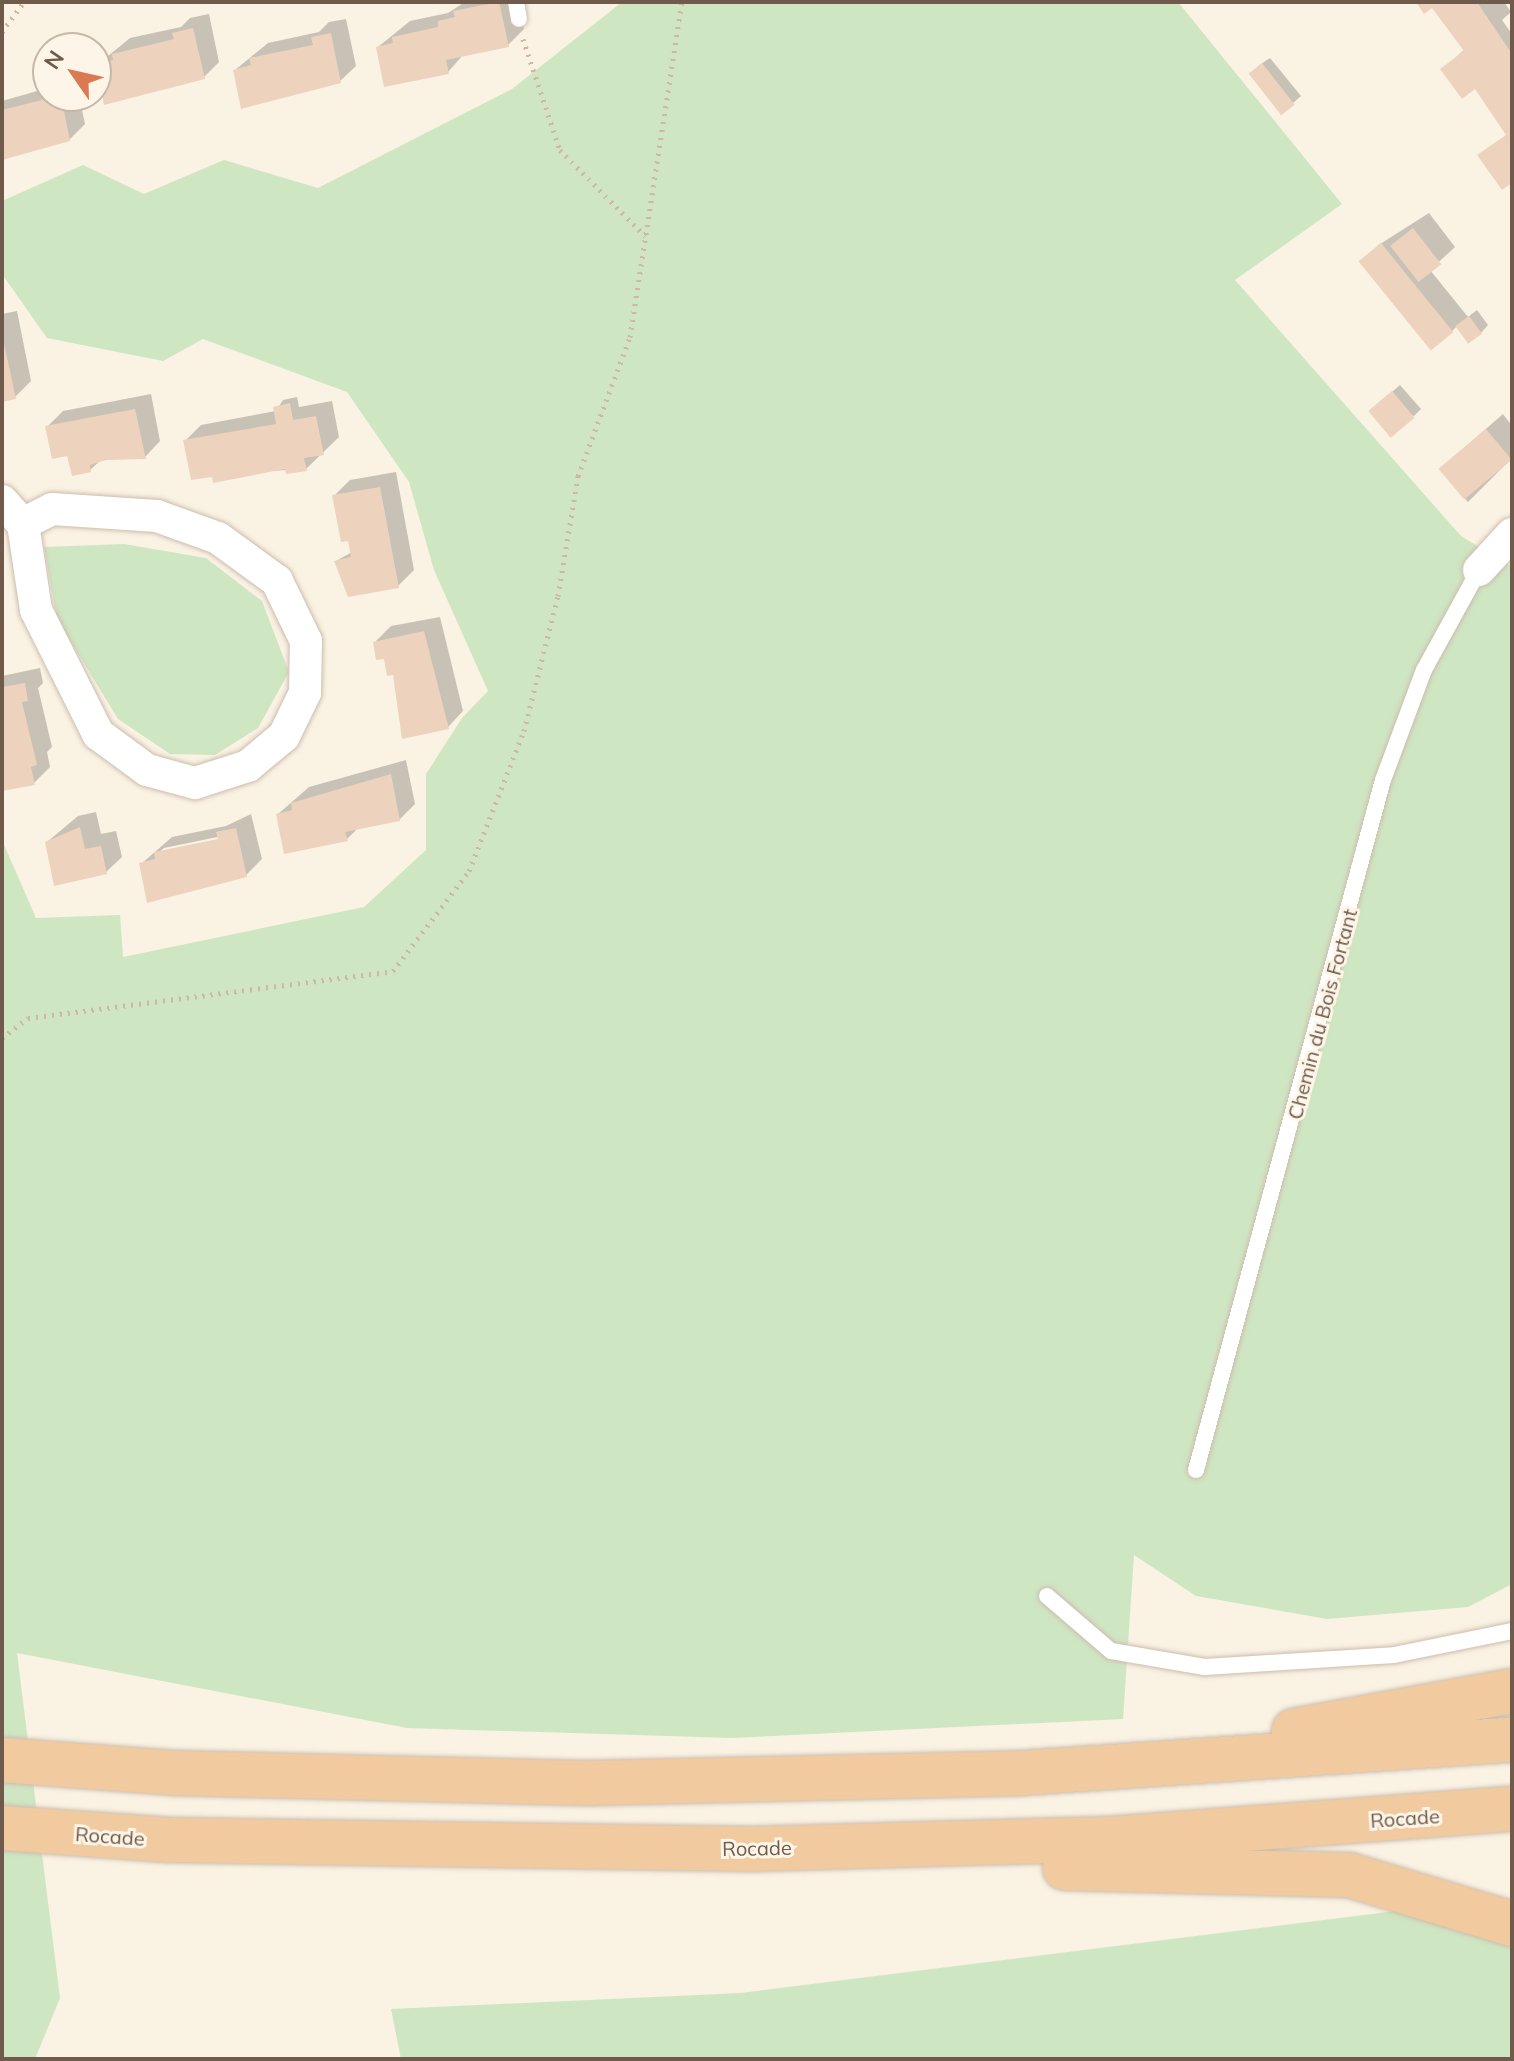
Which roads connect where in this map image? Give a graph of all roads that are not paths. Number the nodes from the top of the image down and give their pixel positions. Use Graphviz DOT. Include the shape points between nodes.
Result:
graph roads {
  1 [pos="13,512"];
  2 [pos="1512,534"];
  3 [pos="1479,570"];
  4 [pos="1196,1470"];
  5 [pos="1047,1596"];
  6 [pos="1512,1631"];
  7 [pos="1512,1691"];
  8 [pos="1512,1740"];
  9 [pos="2,1760"];
  10 [pos="1022,1773"];
  11 [pos="1512,1809"];
  12 [pos="2,1828"];
  13 [pos="752,1849"];
  14 [pos="1512,1924"];
  1 -- 1 [label="street" via="36,610 98,734 147,770 195,783 248,766 284,736 305,693 306,641 277,581 218,538 157,516 52,509"];
  2 -- 3 [label="street"];
  3 -- 4 [label="lane, Chemin du Bois Fortant" via="1424,670 1383,780"];
  5 -- 6 [label="lane" via="1111,1651 1205,1667 1394,1655"];
  7 -- 10 [label="highway"];
  8 -- 10 [label="highway"];
  9 -- 10 [label="highway" via="173,1773 592,1783"];
  11 -- 13 [label="highway, Rocade" via="1110,1839"];
  12 -- 13 [label="highway, Rocade" via="170,1840"];
  13 -- 14 [label="highway" via="988,1866 1349,1875"];
}
